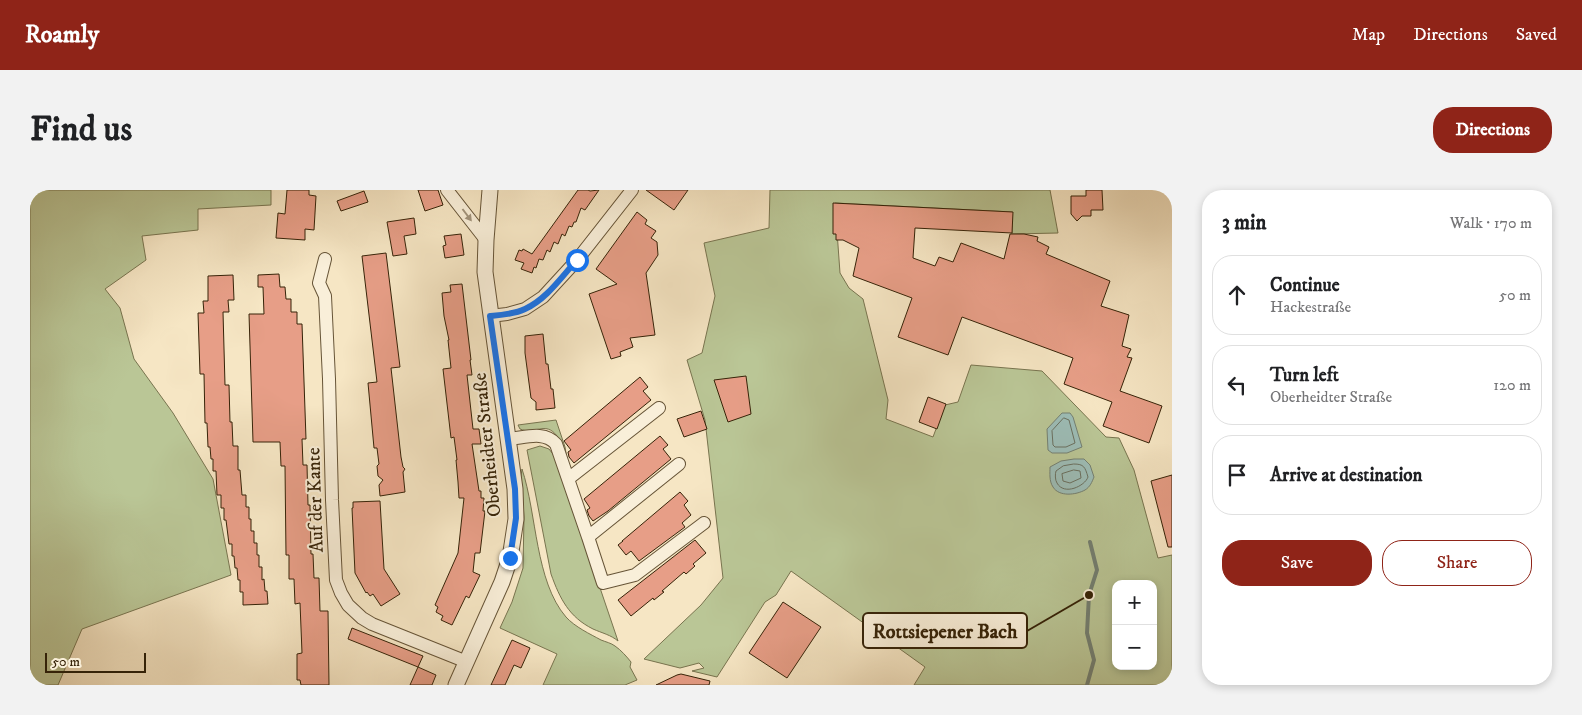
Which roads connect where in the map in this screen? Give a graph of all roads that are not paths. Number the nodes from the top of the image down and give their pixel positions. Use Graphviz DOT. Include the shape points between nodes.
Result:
graph roads {
  1 [pos="447,190"];
  2 [pos="490,190"];
  3 [pos="632,190"];
  4 [pos="486,240"];
  5 [pos="325,259"];
  6 [pos="490,316"];
  7 [pos="660,408"];
  8 [pos="508,439"];
  9 [pos="679,464"];
  10 [pos="568,479"];
  11 [pos="704,523"];
  12 [pos="588,537"];
  13 [pos="467,662"];
  14 [pos="456,685"];
  1 -- 4 [label="street, one-way"];
  2 -- 4 [label="street, Oberheidter Straße"];
  3 -- 6 [label="street" via="543,297 525,309"];
  4 -- 6 [label="street, Oberheidter Straße" via="485,272"];
  5 -- 13 [label="street, Auf der Kante" via="318,283 325,296 336,580 348,605 362,618"];
  6 -- 8 [label="street, Oberheidter Straße"];
  7 -- 10 [label="street"];
  8 -- 10 [label="street" via="539,436 552,439"];
  8 -- 13 [label="street, Oberheidter Straße" via="516,518 510,558"];
  9 -- 12 [label="street"];
  10 -- 12 [label="street"];
  11 -- 12 [label="street" via="635,575 603,583"];
  13 -- 14 [label="street, Oberheidter Straße"];
}
